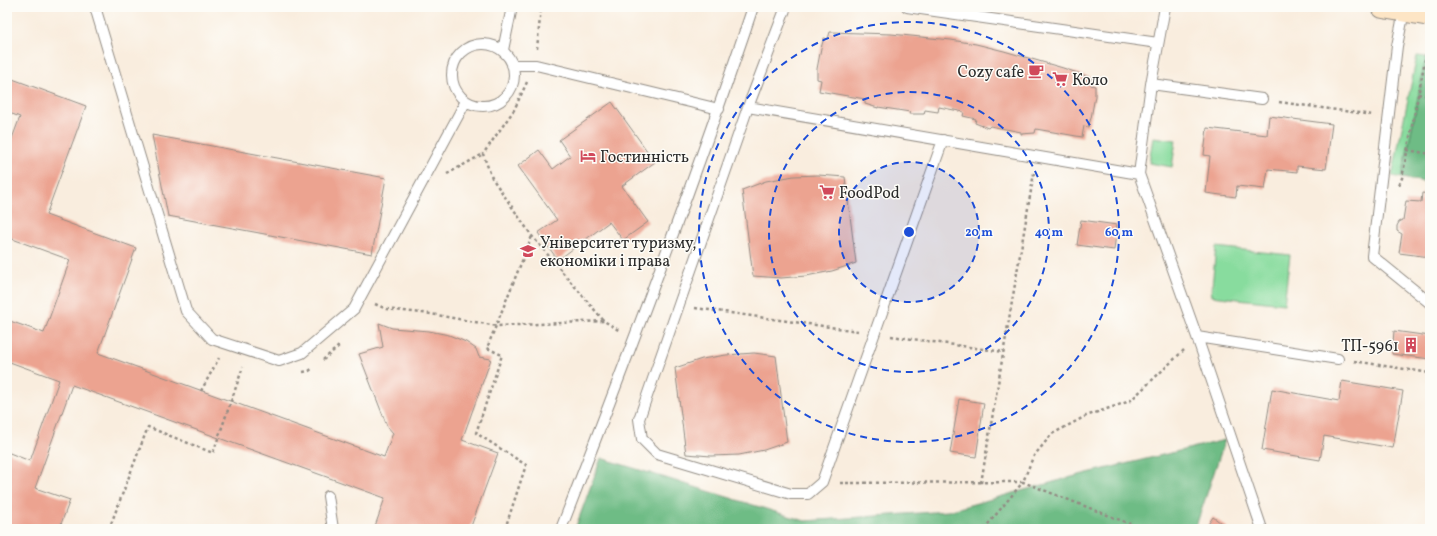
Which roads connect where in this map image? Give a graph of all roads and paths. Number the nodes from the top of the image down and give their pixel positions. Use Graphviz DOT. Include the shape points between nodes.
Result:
graph roads {
  1 [pos="95,7"];
  2 [pos="512,7"];
  3 [pos="541,7"];
  4 [pos="753,7"];
  5 [pos="786,7"];
  6 [pos="907,7"];
  7 [pos="1164,7"];
  8 [pos="1394,9"];
  9 [pos="1430,15"];
  10 [pos="1158,43"];
  11 [pos="503,50"];
  12 [pos="1427,50"];
  13 [pos="512,65"];
  14 [pos="536,65"];
  15 [pos="1151,84"];
  16 [pos="1418,94"];
  17 [pos="1430,96"];
  18 [pos="1262,99"];
  19 [pos="466,101"];
  20 [pos="748,107"];
  21 [pos="719,109"];
  22 [pos="1389,117"];
  23 [pos="943,140"];
  24 [pos="1407,150"];
  25 [pos="1430,154"];
  26 [pos="1037,156"];
  27 [pos="1139,174"];
  28 [pos="1399,186"];
  29 [pos="532,236"];
  30 [pos="1430,303"];
  31 [pos="375,304"];
  32 [pos="679,305"];
  33 [pos="604,321"];
  34 [pos="497,326"];
  35 [pos="864,332"];
  36 [pos="888,335"];
  37 [pos="1197,337"];
  38 [pos="634,339"];
  39 [pos="1004,352"];
  40 [pos="1338,359"];
  41 [pos="244,364"];
  42 [pos="1430,373"];
  43 [pos="1023,482"];
  44 [pos="859,483"];
  45 [pos="982,483"];
  46 [pos="328,496"];
  47 [pos="109,529"];
  48 [pos="333,529"];
  49 [pos="505,529"];
  50 [pos="561,529"];
  51 [pos="984,529"];
  52 [pos="1143,529"];
  53 [pos="1262,529"];
  1 -- 19 [label="lane" via="186,311 212,339 280,361 302,353 354,309"];
  2 -- 11 [label="lane"];
  3 -- 14 [label="path"];
  4 -- 21 [label="lane"];
  5 -- 20 [label="lane"];
  6 -- 10 [label="lane"];
  7 -- 10 [label="lane"];
  8 -- 9 [label="street"];
  8 -- 22 [label="lane" via="1397,46"];
  10 -- 15 [label="lane"];
  11 -- 13 [label="lane"];
  11 -- 19 [label="lane" via="483,43 464,49 457,57 451,76 453,86"];
  12 -- 16 [label="path"];
  13 -- 14 [label="lane"];
  13 -- 19 [label="lane" via="514,79 505,97 486,106"];
  14 -- 21 [label="lane"];
  14 -- 29 [label="path" via="514,110 483,154 492,178"];
  15 -- 18 [label="lane"];
  15 -- 27 [label="lane"];
  16 -- 17 [label="path"];
  16 -- 24 [label="path"];
  18 -- 22 [label="path"];
  20 -- 23 [label="lane"];
  20 -- 32 [label="lane"];
  21 -- 38 [label="lane"];
  22 -- 30 [label="lane" via="1372,256"];
  23 -- 26 [label="lane"];
  23 -- 32 [label="lane" via="822,482 808,494 791,494 657,454 642,439 639,419"];
  24 -- 25 [label="path"];
  24 -- 28 [label="path"];
  26 -- 27 [label="lane"];
  26 -- 39 [label="path"];
  27 -- 37 [label="lane"];
  29 -- 33 [label="path"];
  29 -- 34 [label="path"];
  31 -- 34 [label="path" via="386,309"];
  32 -- 35 [label="path"];
  33 -- 34 [label="path"];
  33 -- 38 [label="path"];
  34 -- 49 [label="path" via="487,348 502,354 476,433 526,465"];
  36 -- 39 [label="path"];
  37 -- 40 [label="lane"];
  37 -- 43 [label="path" via="1130,401 1086,416 1052,434 1033,457"];
  37 -- 53 [label="lane"];
  38 -- 50 [label="lane"];
  39 -- 45 [label="path"];
  40 -- 42 [label="path"];
  41 -- 47 [label="path" via="213,453 148,427"];
  43 -- 45 [label="path"];
  43 -- 51 [label="path"];
  43 -- 52 [label="path"];
  44 -- 45 [label="path"];
  46 -- 48 [label="lane"];
}
